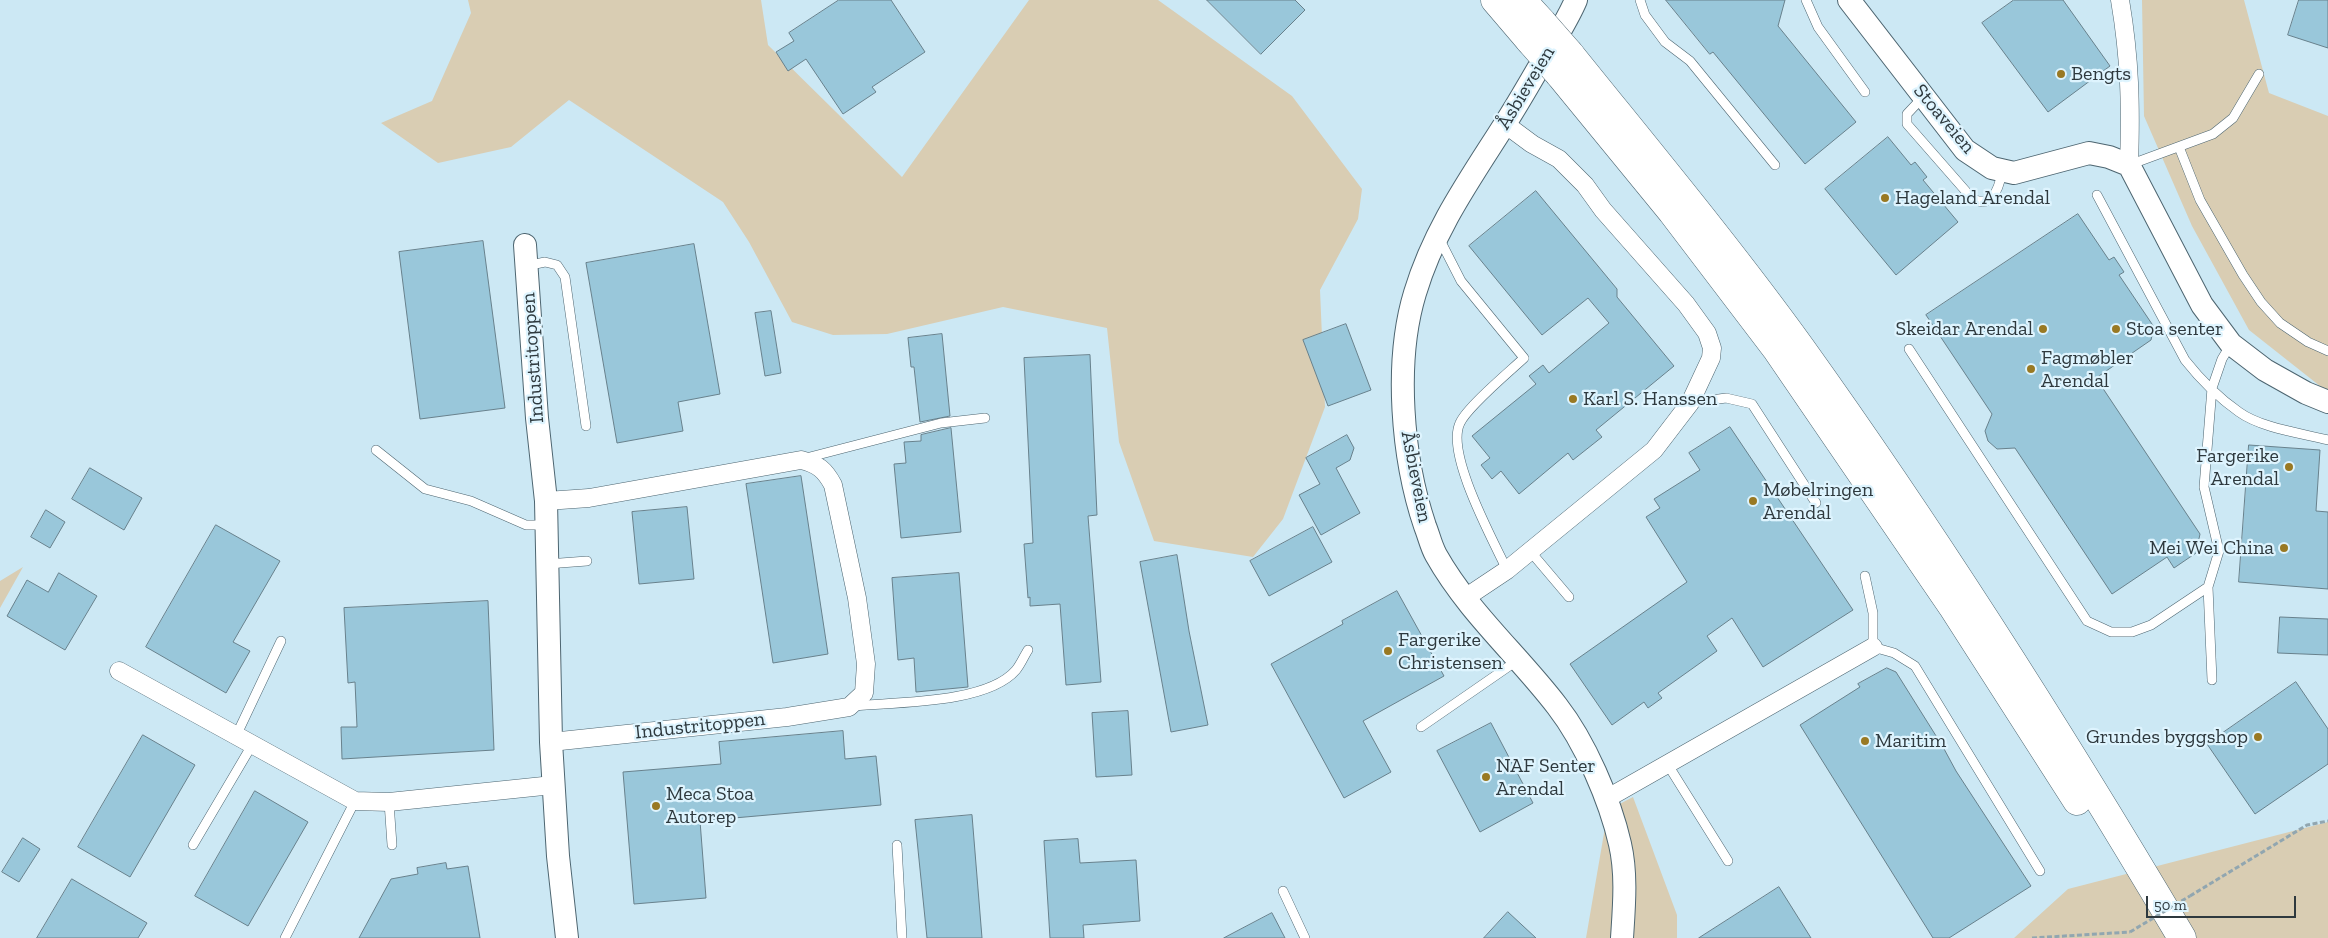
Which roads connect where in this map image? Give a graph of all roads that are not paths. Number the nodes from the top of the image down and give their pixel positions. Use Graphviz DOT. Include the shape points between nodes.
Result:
graph roads {
  1 [pos="1494,0"];
  2 [pos="1522,0"];
  3 [pos="1576,0"];
  4 [pos="1640,0"];
  5 [pos="1806,0"];
  6 [pos="1849,0"];
  7 [pos="2120,0"];
  8 [pos="1536,31"];
  9 [pos="1564,64"];
  10 [pos="2259,74"];
  11 [pos="1865,92"];
  12 [pos="1924,96"];
  13 [pos="1505,124"];
  14 [pos="2179,147"];
  15 [pos="1775,165"];
  16 [pos="2129,165"];
  17 [pos="2002,172"];
  18 [pos="2097,195"];
  19 [pos="1438,236"];
  20 [pos="526,255"];
  21 [pos="2232,344"];
  22 [pos="1909,349"];
  23 [pos="2328,351"];
  24 [pos="2212,388"];
  25 [pos="2328,402"];
  26 [pos="1690,403"];
  27 [pos="985,418"];
  28 [pos="586,426"];
  29 [pos="2328,440"];
  30 [pos="376,450"];
  31 [pos="801,460"];
  32 [pos="546,501"];
  33 [pos="1816,503"];
  34 [pos="546,525"];
  35 [pos="1530,551"];
  36 [pos="587,561"];
  37 [pos="547,564"];
  38 [pos="1507,570"];
  39 [pos="1865,576"];
  40 [pos="2208,586"];
  41 [pos="1569,597"];
  42 [pos="1465,598"];
  43 [pos="281,641"];
  44 [pos="1873,646"];
  45 [pos="1028,650"];
  46 [pos="1518,660"];
  47 [pos="119,671"];
  48 [pos="2212,680"];
  49 [pos="849,707"];
  50 [pos="1421,727"];
  51 [pos="236,736"];
  52 [pos="551,742"];
  53 [pos="252,744"];
  54 [pos="1668,765"];
  55 [pos="553,785"];
  56 [pos="1606,799"];
  57 [pos="355,801"];
  58 [pos="390,802"];
  59 [pos="193,845"];
  60 [pos="392,845"];
  61 [pos="897,846"];
  62 [pos="1728,861"];
  63 [pos="2040,871"];
  64 [pos="1283,891"];
  65 [pos="285,938"];
  66 [pos="567,938"];
  67 [pos="902,938"];
  68 [pos="1305,938"];
  69 [pos="1622,938"];
  70 [pos="2163,938"];
  71 [pos="2182,938"];
  1 -- 8 [label="highway"];
  2 -- 8 [label="highway"];
  3 -- 13 [label="street, Åsbieveien"];
  4 -- 15 [label="lane" via="1645,15 1665,42 1690,61"];
  5 -- 11 [label="lane" via="1818,27"];
  6 -- 12 [label="street, Stoaveien"];
  7 -- 16 [label="street" via="2131,107"];
  8 -- 9 [label="highway, bridge"];
  9 -- 70 [label="highway" via="1777,350 1952,606"];
  9 -- 71 [label="highway" via="1689,202 1805,355 1977,604"];
  10 -- 14 [label="lane" via="2233,118 2213,134"];
  12 -- 17 [label="street, Stoaveien" via="1965,150"];
  12 -- 17 [label="lane" via="1907,114 1908,124 1970,196 1985,202 1994,196 2000,186"];
  13 -- 19 [label="street, Åsbieveien" via="1452,206"];
  13 -- 26 [label="street" via="1559,159 1585,185 1707,333 1712,348 1711,358"];
  14 -- 16 [label="lane"];
  14 -- 23 [label="lane" via="2200,200 2261,302 2280,323"];
  16 -- 17 [label="street" via="2089,154 2014,173"];
  16 -- 21 [label="street" via="2202,306"];
  18 -- 24 [label="lane" via="2185,360"];
  19 -- 38 [label="lane" via="1461,281 1524,358 1472,408 1459,424 1458,432 1457,450 1467,484"];
  19 -- 42 [label="street, Åsbieveien" via="1415,294 1407,332 1404,414 1418,504 1434,553"];
  20 -- 28 [label="lane" via="558,265 566,277"];
  20 -- 32 [label="street, Industritoppen"];
  21 -- 24 [label="lane" via="2222,359"];
  21 -- 25 [label="street" via="2265,370"];
  22 -- 40 [label="lane" via="2087,621 2111,632 2132,632 2151,625"];
  24 -- 29 [label="lane" via="2240,413 2269,426"];
  24 -- 40 [label="lane" via="2204,486 2219,551"];
  26 -- 33 [label="lane" via="1726,398 1752,404"];
  26 -- 35 [label="street" via="1654,450"];
  27 -- 31 [label="lane" via="941,423"];
  30 -- 34 [label="lane" via="425,489 471,501 526,525"];
  31 -- 32 [label="street" via="589,498"];
  31 -- 49 [label="street" via="816,464 826,472 833,485 857,598 867,679 864,693"];
  32 -- 34 [label="street, Industritoppen"];
  34 -- 37 [label="street, Industritoppen"];
  35 -- 38 [label="street"];
  35 -- 41 [label="lane"];
  36 -- 37 [label="lane"];
  37 -- 52 [label="street, Industritoppen"];
  38 -- 42 [label="street"];
  39 -- 44 [label="lane" via="1873,614"];
  40 -- 48 [label="lane"];
  42 -- 46 [label="street, Åsbieveien"];
  43 -- 51 [label="lane"];
  44 -- 54 [label="street"];
  44 -- 63 [label="lane" via="1894,653 1915,666"];
  45 -- 49 [label="lane, Industritoppen" via="1016,671 990,688 964,696"];
  46 -- 50 [label="lane"];
  46 -- 56 [label="street, Åsbieveien" via="1559,708 1584,750"];
  47 -- 51 [label="street"];
  49 -- 52 [label="street, Industritoppen" via="787,717"];
  51 -- 53 [label="street"];
  52 -- 55 [label="street, Industritoppen"];
  53 -- 57 [label="street"];
  53 -- 59 [label="lane"];
  54 -- 56 [label="street"];
  54 -- 62 [label="lane"];
  55 -- 58 [label="street"];
  55 -- 66 [label="street, Industritoppen"];
  56 -- 69 [label="street, Åsbieveien" via="1620,845 1625,893"];
  57 -- 58 [label="street"];
  57 -- 65 [label="lane"];
  58 -- 60 [label="lane"];
  61 -- 67 [label="lane"];
  64 -- 68 [label="lane"];
}
